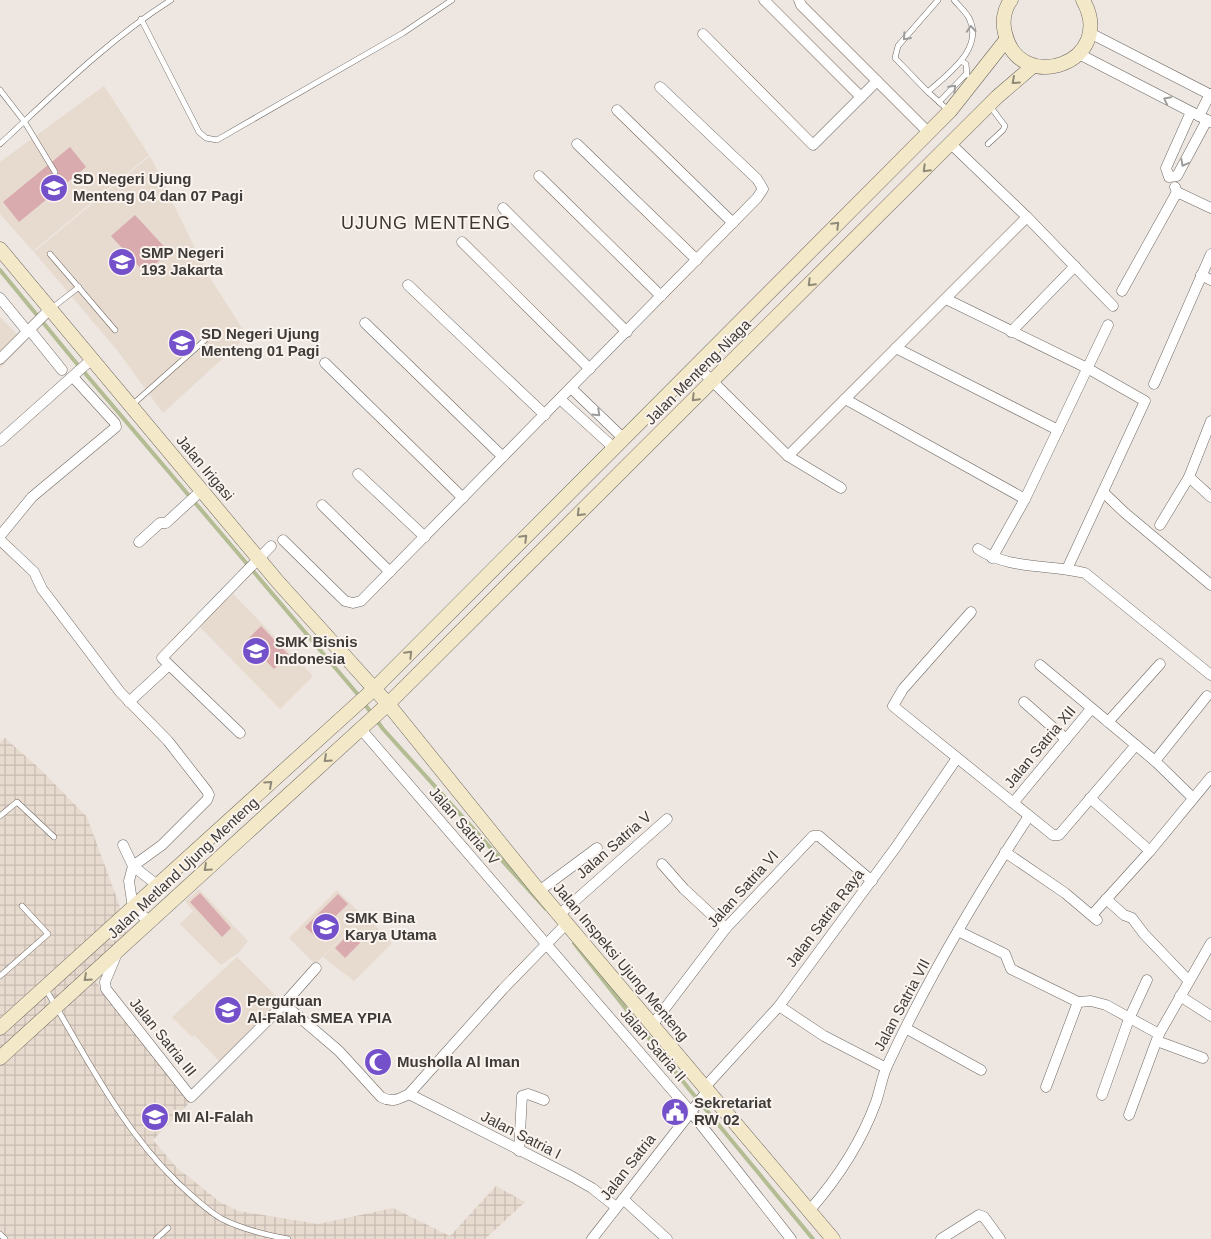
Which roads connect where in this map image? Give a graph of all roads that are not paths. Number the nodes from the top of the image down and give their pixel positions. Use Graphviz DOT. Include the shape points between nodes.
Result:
graph roads {
  1 [pos="171,0"];
  2 [pos="452,0"];
  3 [pos="764,0"];
  4 [pos="799,0"];
  5 [pos="938,0"];
  6 [pos="954,0"];
  7 [pos="1083,0"];
  8 [pos="1008,1"];
  9 [pos="141,19"];
  10 [pos="1090,33"];
  11 [pos="703,34"];
  12 [pos="1006,40"];
  13 [pos="1079,54"];
  14 [pos="961,61"];
  15 [pos="1033,66"];
  16 [pos="970,78"];
  17 [pos="877,81"];
  18 [pos="660,87"];
  19 [pos="0,90"];
  20 [pos="928,92"];
  21 [pos="1211,95"];
  22 [pos="861,97"];
  23 [pos="990,105"];
  24 [pos="944,107"];
  25 [pos="617,110"];
  26 [pos="1202,117"];
  27 [pos="24,121"];
  28 [pos="928,132"];
  29 [pos="1183,133"];
  30 [pos="1197,139"];
  31 [pos="0,144"];
  32 [pos="577,144"];
  33 [pos="951,144"];
  34 [pos="988,144"];
  35 [pos="55,172"];
  36 [pos="539,176"];
  37 [pos="1172,178"];
  38 [pos="1177,192"];
  39 [pos="503,208"];
  40 [pos="1211,208"];
  41 [pos="1027,217"];
  42 [pos="733,223"];
  43 [pos="462,242"];
  44 [pos="0,249"];
  45 [pos="50,254"];
  46 [pos="1211,254"];
  47 [pos="697,260"];
  48 [pos="1075,266"];
  49 [pos="1201,275"];
  50 [pos="1211,280"];
  51 [pos="408,285"];
  52 [pos="79,287"];
  53 [pos="1122,291"];
  54 [pos="662,296"];
  55 [pos="0,298"];
  56 [pos="946,299"];
  57 [pos="1113,306"];
  58 [pos="47,312"];
  59 [pos="365,323"];
  60 [pos="1108,325"];
  61 [pos="29,329"];
  62 [pos="115,330"];
  63 [pos="627,332"];
  64 [pos="1011,332"];
  65 [pos="205,340"];
  66 [pos="896,348"];
  67 [pos="0,359"];
  68 [pos="90,361"];
  69 [pos="325,363"];
  70 [pos="696,365"];
  71 [pos="1087,368"];
  72 [pos="590,369"];
  73 [pos="62,370"];
  74 [pos="74,375"];
  75 [pos="713,381"];
  76 [pos="1154,384"];
  77 [pos="571,388"];
  78 [pos="560,399"];
  79 [pos="845,399"];
  80 [pos="131,406"];
  81 [pos="545,414"];
  82 [pos="1211,421"];
  83 [pos="1058,430"];
  84 [pos="0,441"];
  85 [pos="618,443"];
  86 [pos="788,456"];
  87 [pos="503,457"];
  88 [pos="358,474"];
  89 [pos="1189,477"];
  90 [pos="841,488"];
  91 [pos="1103,492"];
  92 [pos="198,494"];
  93 [pos="1211,497"];
  94 [pos="463,498"];
  95 [pos="1025,499"];
  96 [pos="322,505"];
  97 [pos="1160,525"];
  98 [pos="0,536"];
  99 [pos="425,536"];
  100 [pos="0,540"];
  101 [pos="283,540"];
  102 [pos="138,542"];
  103 [pos="271,546"];
  104 [pos="978,549"];
  105 [pos="992,558"];
  106 [pos="257,562"];
  107 [pos="1067,569"];
  108 [pos="390,572"];
  109 [pos="1211,585"];
  110 [pos="971,612"];
  111 [pos="1160,664"];
  112 [pos="1040,665"];
  113 [pos="168,666"];
  114 [pos="1211,675"];
  115 [pos="374,689"];
  116 [pos="1207,696"];
  117 [pos="129,702"];
  118 [pos="1024,702"];
  119 [pos="387,705"];
  120 [pos="1091,709"];
  121 [pos="1108,722"];
  122 [pos="361,727"];
  123 [pos="240,732"];
  124 [pos="1066,739"];
  125 [pos="1136,744"];
  126 [pos="956,758"];
  127 [pos="1155,761"];
  128 [pos="1211,777"];
  129 [pos="1090,798"];
  130 [pos="1193,798"];
  131 [pos="1012,803"];
  132 [pos="0,816"];
  133 [pos="1029,816"];
  134 [pos="666,819"];
  135 [pos="54,837"];
  136 [pos="123,845"];
  137 [pos="597,848"];
  138 [pos="1150,851"];
  139 [pos="1005,852"];
  140 [pos="662,864"];
  141 [pos="133,866"];
  142 [pos="872,881"];
  143 [pos="158,885"];
  144 [pos="539,890"];
  145 [pos="1106,899"];
  146 [pos="22,906"];
  147 [pos="133,908"];
  148 [pos="149,921"];
  149 [pos="563,922"];
  150 [pos="726,928"];
  151 [pos="958,931"];
  152 [pos="548,942"];
  153 [pos="1209,949"];
  154 [pos="118,950"];
  155 [pos="316,968"];
  156 [pos="0,976"];
  157 [pos="1147,980"];
  158 [pos="1188,980"];
  159 [pos="45,987"];
  160 [pos="1180,996"];
  161 [pos="1074,1000"];
  162 [pos="284,1004"];
  163 [pos="56,1006"];
  164 [pos="779,1006"];
  165 [pos="1211,1016"];
  166 [pos="1129,1019"];
  167 [pos="653,1024"];
  168 [pos="0,1028"];
  169 [pos="907,1029"];
  170 [pos="1158,1037"];
  171 [pos="0,1058"];
  172 [pos="1203,1058"];
  173 [pos="886,1068"];
  174 [pos="981,1070"];
  175 [pos="1046,1087"];
  176 [pos="707,1090"];
  177 [pos="409,1094"];
  178 [pos="1102,1095"];
  179 [pos="544,1100"];
  180 [pos="692,1111"];
  181 [pos="1129,1115"];
  182 [pos="519,1151"];
  183 [pos="619,1203"];
  184 [pos="809,1211"];
  185 [pos="168,1228"];
  186 [pos="0,1234"];
  187 [pos="5,1239"];
  188 [pos="156,1239"];
  189 [pos="288,1239"];
  190 [pos="592,1239"];
  191 [pos="667,1239"];
  192 [pos="791,1239"];
  193 [pos="832,1239"];
  194 [pos="941,1239"];
  195 [pos="1000,1239"];
  1 -- 9 [label="lane"];
  2 -- 9 [label="lane" via="403,34 217,140 198,132"];
  3 -- 22 [label="street"];
  4 -- 17 [label="street"];
  5 -- 20 [label="lane, one-way" via="898,46 895,58"];
  14 -- 6 [label="lane, one-way" via="971,45 972,30 970,18"];
  7 -- 10 [label="street" via="1091,21"];
  8 -- 12 [label="street" via="1004,15"];
  9 -- 27 [label="lane"];
  10 -- 13 [label="street"];
  10 -- 21 [label="street"];
  11 -- 22 [label="street" via="813,145"];
  12 -- 15 [label="street" via="1017,56"];
  12 -- 16 [label="street, Jalan Menteng Niaga"];
  13 -- 15 [label="street" via="1058,66"];
  26 -- 13 [label="street, one-way"];
  14 -- 16 [label="lane" via="966,64"];
  14 -- 20 [label="lane"];
  15 -- 23 [label="street, Jalan Menteng Niaga, one-way"];
  24 -- 16 [label="street, Jalan Menteng Niaga, one-way"];
  17 -- 22 [label="street"];
  17 -- 28 [label="street"];
  18 -- 42 [label="street" via="757,179 763,189"];
  19 -- 27 [label="lane"];
  20 -- 24 [label="lane"];
  21 -- 26 [label="street"];
  23 -- 33 [label="street, Jalan Menteng Niaga"];
  23 -- 34 [label="lane" via="1004,126"];
  24 -- 28 [label="street, Jalan Menteng Niaga"];
  25 -- 42 [label="street"];
  26 -- 29 [label="street"];
  26 -- 30 [label="street"];
  27 -- 31 [label="lane"];
  27 -- 35 [label="lane"];
  70 -- 28 [label="street, Jalan Menteng Niaga, one-way"];
  29 -- 30 [label="street"];
  29 -- 37 [label="street" via="1166,168"];
  30 -- 37 [label="street, one-way" via="1177,176"];
  32 -- 47 [label="street"];
  33 -- 41 [label="street"];
  33 -- 75 [label="street, Jalan Menteng Niaga, one-way"];
  36 -- 54 [label="street"];
  37 -- 38 [label="street"];
  38 -- 40 [label="street"];
  38 -- 53 [label="street"];
  39 -- 63 [label="street"];
  41 -- 48 [label="street"];
  41 -- 56 [label="street"];
  42 -- 47 [label="street"];
  43 -- 72 [label="street"];
  44 -- 58 [label="street, Jalan Irigasi"];
  45 -- 52 [label="lane"];
  46 -- 49 [label="street"];
  47 -- 54 [label="street"];
  48 -- 57 [label="street"];
  48 -- 64 [label="street"];
  49 -- 50 [label="street"];
  49 -- 76 [label="street"];
  51 -- 81 [label="street"];
  52 -- 58 [label="lane"];
  52 -- 62 [label="lane"];
  54 -- 63 [label="street"];
  55 -- 61 [label="street"];
  56 -- 64 [label="street"];
  56 -- 66 [label="street"];
  58 -- 61 [label="street"];
  58 -- 68 [label="street, Jalan Irigasi"];
  59 -- 87 [label="street"];
  60 -- 71 [label="street"];
  61 -- 67 [label="street"];
  61 -- 73 [label="street"];
  63 -- 72 [label="street"];
  64 -- 71 [label="street"];
  65 -- 80 [label="lane"];
  66 -- 79 [label="street"];
  66 -- 83 [label="street"];
  68 -- 74 [label="street"];
  68 -- 80 [label="street, Jalan Irigasi"];
  69 -- 94 [label="street"];
  70 -- 75 [label="street"];
  70 -- 85 [label="street, Jalan Menteng Niaga"];
  71 -- 83 [label="street"];
  71 -- 91 [label="street" via="1145,401"];
  72 -- 77 [label="street"];
  74 -- 84 [label="street"];
  74 -- 98 [label="street" via="116,426 32,497"];
  75 -- 86 [label="street"];
  75 -- 119 [label="street, Jalan Menteng Niaga, one-way"];
  77 -- 78 [label="street"];
  77 -- 85 [label="street, one-way"];
  78 -- 81 [label="street"];
  78 -- 85 [label="street"];
  79 -- 86 [label="street"];
  79 -- 95 [label="street"];
  80 -- 92 [label="street, Jalan Irigasi"];
  81 -- 87 [label="street"];
  82 -- 89 [label="street"];
  83 -- 95 [label="street"];
  115 -- 85 [label="street, Jalan Menteng Niaga, one-way"];
  86 -- 90 [label="street"];
  87 -- 94 [label="street"];
  88 -- 99 [label="street"];
  89 -- 93 [label="street"];
  89 -- 97 [label="street"];
  91 -- 107 [label="street"];
  91 -- 109 [label="street"];
  92 -- 102 [label="street" via="166,523 160,523"];
  92 -- 106 [label="street, Jalan Irigasi"];
  94 -- 99 [label="street"];
  95 -- 105 [label="street"];
  96 -- 108 [label="street"];
  99 -- 108 [label="street"];
  100 -- 117 [label="street" via="34,572 42,589"];
  101 -- 108 [label="street" via="345,601 361,601"];
  103 -- 106 [label="street"];
  104 -- 105 [label="street"];
  105 -- 107 [label="street"];
  106 -- 113 [label="street" via="162,657"];
  106 -- 115 [label="street, Jalan Irigasi"];
  107 -- 114 [label="street" via="1085,573"];
  110 -- 126 [label="street, Jalan Satria XII" via="903,689 893,706"];
  111 -- 121 [label="street"];
  112 -- 120 [label="street"];
  113 -- 117 [label="street"];
  113 -- 123 [label="street"];
  115 -- 119 [label="street, Jalan Irigasi"];
  143 -- 115 [label="street, Jalan Metland Ujung Menteng, one-way"];
  116 -- 127 [label="street"];
  117 -- 141 [label="street" via="177,752 209,795 179,830"];
  118 -- 124 [label="street"];
  119 -- 122 [label="street, Jalan Metland Ujung Menteng"];
  119 -- 144 [label="street, Jalan Inspeksi Ujung Menteng"];
  120 -- 121 [label="street"];
  120 -- 124 [label="street, Jalan Satria XII"];
  121 -- 125 [label="street"];
  122 -- 148 [label="street, Jalan Metland Ujung Menteng, one-way"];
  122 -- 152 [label="street, Jalan Satria IV"];
  124 -- 131 [label="street, Jalan Satria XII"];
  125 -- 127 [label="street"];
  125 -- 129 [label="street"];
  126 -- 131 [label="street, Jalan Satria XII"];
  126 -- 142 [label="street, Jalan Satria Raya"];
  127 -- 130 [label="street"];
  128 -- 130 [label="street"];
  129 -- 133 [label="street, Jalan Satria XII" via="1057,836"];
  129 -- 138 [label="street"];
  130 -- 138 [label="street"];
  131 -- 133 [label="street, Jalan Satria XII"];
  132 -- 135 [label="lane" via="17,802"];
  133 -- 139 [label="street, Jalan Satria VII"];
  134 -- 149 [label="street, Jalan Satria V"];
  136 -- 141 [label="street"];
  137 -- 144 [label="street"];
  138 -- 145 [label="street"];
  139 -- 145 [label="street" via="1094,917"];
  139 -- 151 [label="street, Jalan Satria VII"];
  140 -- 150 [label="street"];
  141 -- 143 [label="street"];
  141 -- 147 [label="street" via="129,881"];
  142 -- 150 [label="street, Jalan Satria VI" via="815,835"];
  142 -- 164 [label="street, Jalan Satria Raya"];
  143 -- 147 [label="street, Jalan Metland Ujung Menteng"];
  144 -- 149 [label="street, Jalan Inspeksi Ujung Menteng"];
  145 -- 158 [label="street" via="1132,918"];
  146 -- 156 [label="lane" via="48,934"];
  147 -- 148 [label="street"];
  147 -- 159 [label="street, Jalan Metland Ujung Menteng"];
  148 -- 154 [label="street, Jalan Metland Ujung Menteng"];
  149 -- 152 [label="street"];
  149 -- 167 [label="street, Jalan Inspeksi Ujung Menteng"];
  150 -- 167 [label="street, Jalan Satria VI"];
  151 -- 161 [label="street" via="1005,954 1011,969"];
  151 -- 169 [label="street, Jalan Satria VII"];
  152 -- 177 [label="street"];
  152 -- 180 [label="street, Jalan Satria II"];
  153 -- 158 [label="street"];
  154 -- 162 [label="street, Jalan Satria III" via="105,982 106,989 191,1097"];
  154 -- 163 [label="street, Jalan Metland Ujung Menteng, one-way"];
  155 -- 162 [label="street"];
  157 -- 166 [label="street"];
  158 -- 160 [label="street"];
  159 -- 163 [label="lane"];
  159 -- 168 [label="street, Jalan Metland Ujung Menteng"];
  160 -- 165 [label="street"];
  160 -- 170 [label="street"];
  161 -- 166 [label="street" via="1097,1002"];
  161 -- 175 [label="street"];
  162 -- 177 [label="street" via="339,1051 382,1097 392,1101"];
  163 -- 171 [label="street, Jalan Metland Ujung Menteng"];
  163 -- 189 [label="lane" via="98,1081 132,1132 169,1174 220,1217 248,1229"];
  164 -- 173 [label="street" via="824,1036"];
  164 -- 176 [label="street, Jalan Satria Raya"];
  166 -- 170 [label="street"];
  166 -- 178 [label="street"];
  167 -- 176 [label="street, Jalan Inspeksi Ujung Menteng"];
  169 -- 173 [label="street, Jalan Satria VII"];
  169 -- 174 [label="street"];
  170 -- 172 [label="street"];
  170 -- 181 [label="street"];
  173 -- 184 [label="street, Jalan Satria VII" via="876,1102 851,1156"];
  176 -- 180 [label="street, Jalan Satria"];
  176 -- 184 [label="street, Jalan Inspeksi Ujung Menteng"];
  177 -- 182 [label="street, Jalan Satria I"];
  179 -- 182 [label="street" via="528,1094 522,1096"];
  180 -- 183 [label="street, Jalan Satria"];
  180 -- 192 [label="street, Jalan Satria II"];
  182 -- 183 [label="street, Jalan Satria I"];
  183 -- 190 [label="street, Jalan Satria"];
  183 -- 191 [label="street, Jalan Satria I"];
  184 -- 193 [label="street, Jalan Inspeksi Ujung Menteng"];
  185 -- 188 [label="lane"];
  186 -- 187 [label="lane"];
  194 -- 195 [label="street" via="979,1215"];
}
